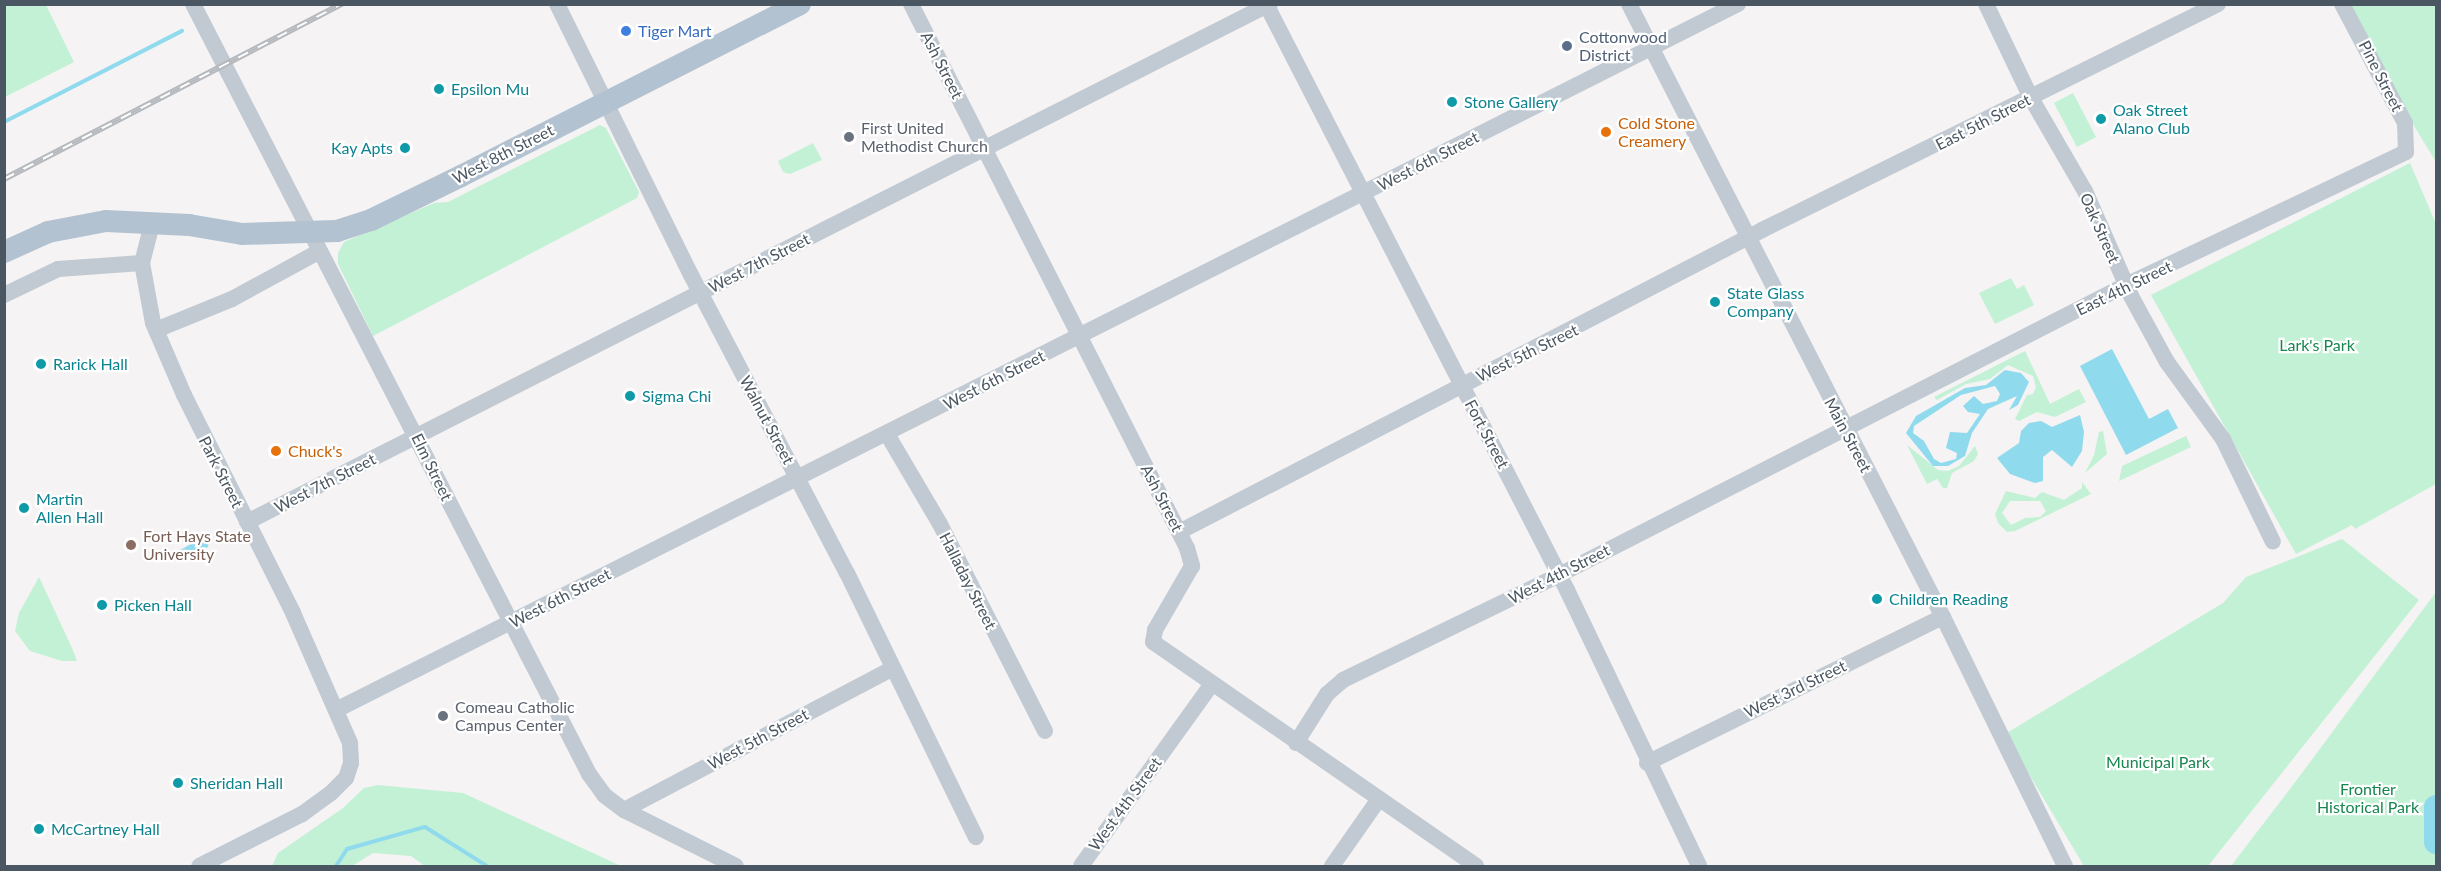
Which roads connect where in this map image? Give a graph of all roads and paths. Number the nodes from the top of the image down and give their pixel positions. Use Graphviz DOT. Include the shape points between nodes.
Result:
graph roads {
  1 [pos="557,4"];
  2 [pos="800,4"];
  3 [pos="911,4"];
  4 [pos="1629,4"];
  5 [pos="1738,4"];
  6 [pos="1986,4"];
  7 [pos="2218,4"];
  8 [pos="2342,4"];
  9 [pos="1268,5"];
  10 [pos="198,6"];
  11 [pos="1652,48"];
  12 [pos="2031,98"];
  13 [pos="605,102"];
  14 [pos="984,150"];
  15 [pos="2406,152"];
  16 [pos="1363,193"];
  17 [pos="152,224"];
  18 [pos="1747,239"];
  19 [pos="315,242"];
  20 [pos="4,252"];
  21 [pos="142,262"];
  22 [pos="2126,285"];
  23 [pos="700,293"];
  24 [pos="4,295"];
  25 [pos="156,330"];
  26 [pos="1078,338"];
  27 [pos="1461,385"];
  28 [pos="1844,429"];
  29 [pos="887,434"];
  30 [pos="417,436"];
  31 [pos="798,478"];
  32 [pos="247,522"];
  33 [pos="1179,532"];
  34 [pos="2273,542"];
  35 [pos="1559,575"];
  36 [pos="1943,617"];
  37 [pos="511,622"];
  38 [pos="893,668"];
  39 [pos="1212,684"];
  40 [pos="336,710"];
  41 [pos="1044,731"];
  42 [pos="1296,742"];
  43 [pos="1647,763"];
  44 [pos="1378,800"];
  45 [pos="624,810"];
  46 [pos="976,837"];
  47 [pos="206,865"];
  48 [pos="736,867"];
  49 [pos="1081,867"];
  50 [pos="1332,867"];
  51 [pos="1476,867"];
  52 [pos="1699,867"];
  53 [pos="2065,867"];
  1 -- 13 [label="street, Walnut Street"];
  2 -- 13 [label="main road, West 8th Street"];
  3 -- 14 [label="street, Ash Street"];
  4 -- 11 [label="street, Main Street"];
  5 -- 11 [label="street, West 6th Street"];
  6 -- 12 [label="street, Oak Street"];
  7 -- 12 [label="street, East 5th Street"];
  8 -- 15 [label="street, Pine Street" via="2405,123"];
  9 -- 14 [label="street, West 7th Street"];
  9 -- 16 [label="street, Fort Street"];
  10 -- 19 [label="street, Elm Street"];
  11 -- 16 [label="street, West 6th Street"];
  11 -- 18 [label="street, Main Street"];
  12 -- 18 [label="street, East 5th Street"];
  12 -- 22 [label="street, Oak Street" via="2085,191"];
  13 -- 19 [label="main road, West 8th Street" via="371,220"];
  13 -- 23 [label="street, Walnut Street"];
  14 -- 23 [label="street, West 7th Street"];
  14 -- 26 [label="street, Ash Street" via="1034,243"];
  15 -- 22 [label="street, East 4th Street"];
  16 -- 26 [label="street, West 6th Street"];
  16 -- 27 [label="street, Fort Street"];
  17 -- 19 [label="main road, West 8th Street" via="189,225"];
  17 -- 20 [label="main road, West 8th Street" via="106,221 48,232"];
  17 -- 21 [label="street, Park Street"];
  18 -- 27 [label="street, West 5th Street"];
  18 -- 28 [label="street, Main Street"];
  19 -- 25 [label="street" via="232,298"];
  19 -- 30 [label="street, Elm Street"];
  21 -- 24 [label="street" via="58,269"];
  21 -- 25 [label="street, Park Street" via="143,284"];
  22 -- 28 [label="street, East 4th Street"];
  22 -- 34 [label="street, Oak Street" via="2167,362 2223,439"];
  23 -- 30 [label="street, West 7th Street"];
  23 -- 31 [label="street, Walnut Street"];
  25 -- 32 [label="street, Park Street"];
  26 -- 29 [label="street, West 6th Street"];
  26 -- 33 [label="street, Ash Street"];
  27 -- 33 [label="street, West 5th Street"];
  27 -- 35 [label="street, Fort Street"];
  28 -- 35 [label="street, West 4th Street"];
  28 -- 36 [label="street, Main Street"];
  29 -- 31 [label="street, West 6th Street"];
  29 -- 41 [label="street, Halladay Street" via="940,525"];
  30 -- 32 [label="street, West 7th Street"];
  30 -- 37 [label="street, Elm Street"];
  31 -- 37 [label="street, West 6th Street"];
  31 -- 38 [label="street, Walnut Street"];
  32 -- 40 [label="street, Park Street"];
  33 -- 39 [label="street, Ash Street" via="1192,566 1155,630 1153,642"];
  35 -- 42 [label="street, West 4th Street" via="1343,680 1327,694"];
  35 -- 43 [label="street, Fort Street" via="1644,745"];
  36 -- 43 [label="street, West 3rd Street"];
  36 -- 53 [label="street, Main Street"];
  37 -- 40 [label="street, West 6th Street"];
  37 -- 45 [label="street, Elm Street" via="589,774 604,795"];
  38 -- 45 [label="street, West 5th Street"];
  38 -- 46 [label="street, Walnut Street"];
  39 -- 42 [label="street, Ash Street"];
  39 -- 49 [label="street, West 4th Street"];
  40 -- 47 [label="street, Park Street" via="350,743 351,763 346,778 302,814"];
  42 -- 44 [label="street, Ash Street"];
  43 -- 52 [label="street, Fort Street"];
  44 -- 50 [label="street"];
  44 -- 51 [label="street, Ash Street"];
  45 -- 48 [label="street, Elm Street"];
}
